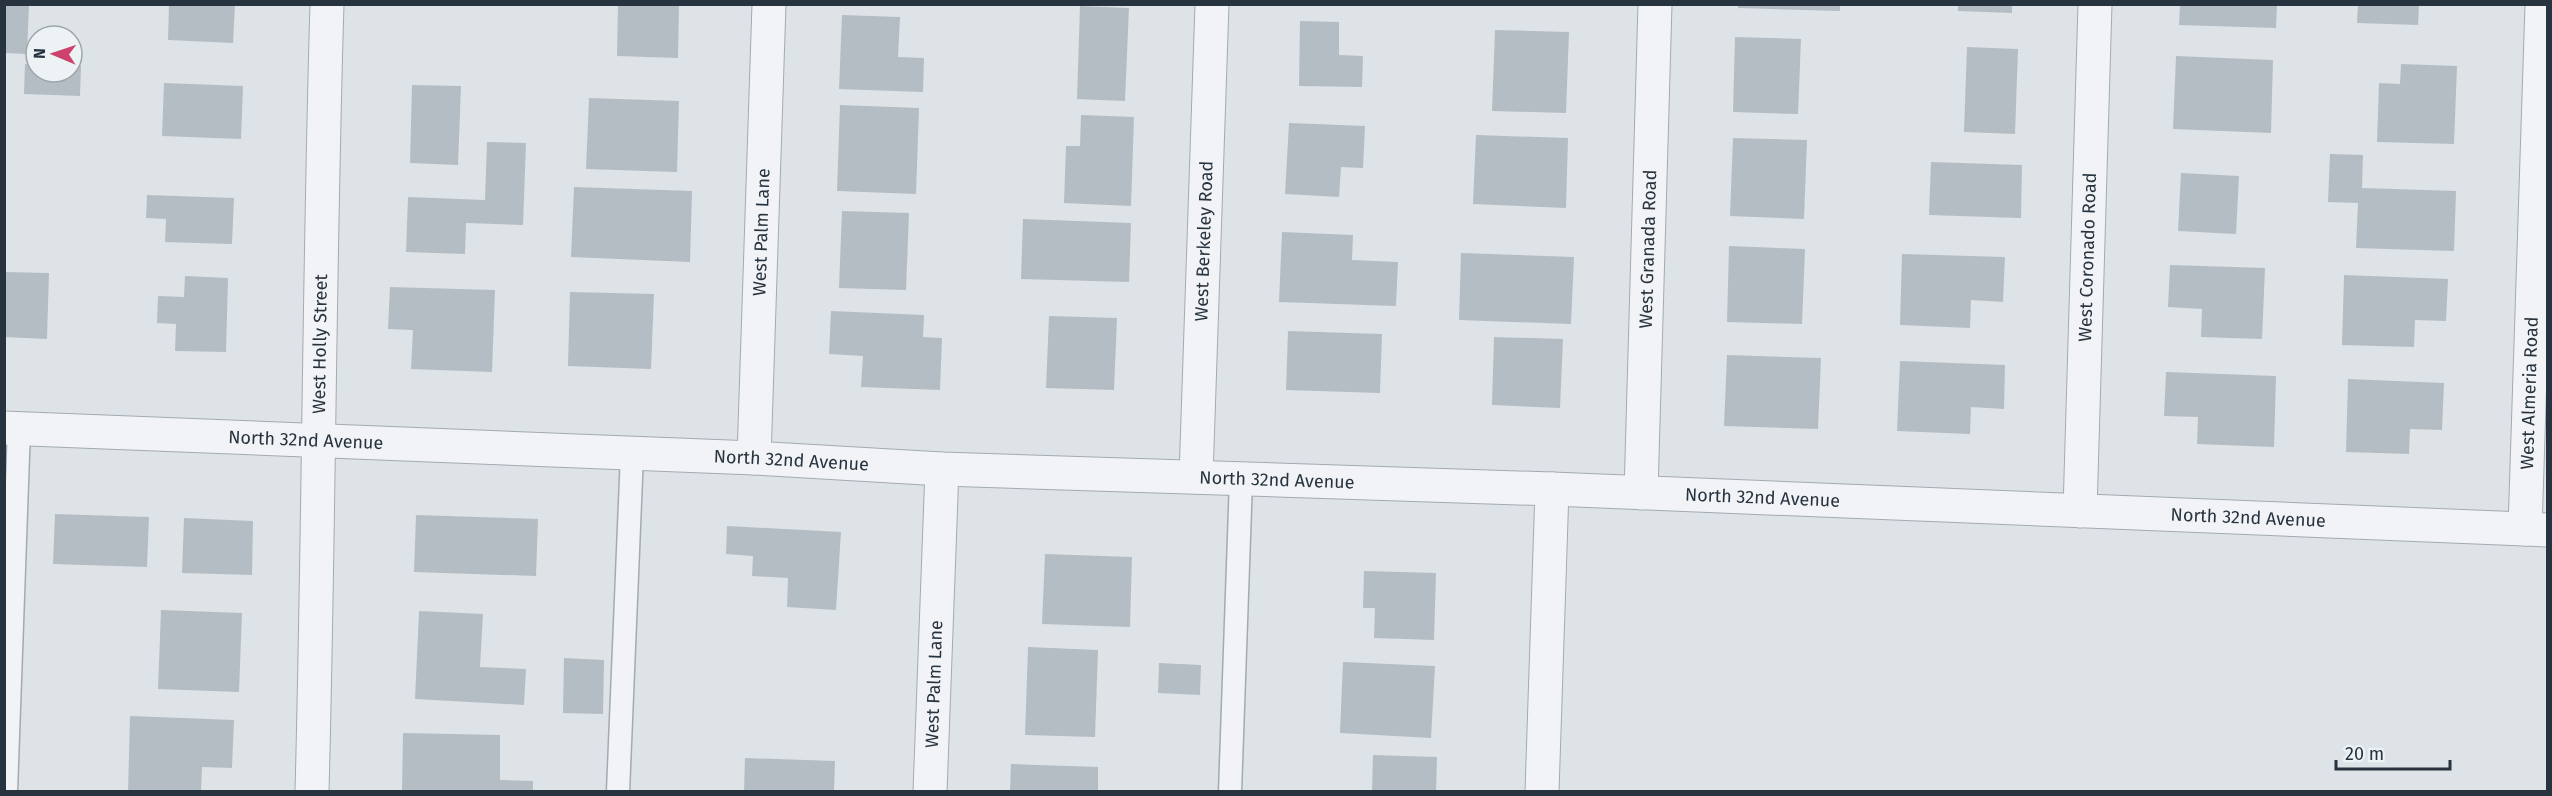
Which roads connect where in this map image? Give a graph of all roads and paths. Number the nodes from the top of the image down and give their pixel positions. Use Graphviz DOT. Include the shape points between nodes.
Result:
graph roads {
  1 [pos="327,4"];
  2 [pos="769,4"];
  3 [pos="1212,4"];
  4 [pos="1655,4"];
  5 [pos="2095,4"];
  6 [pos="2542,4"];
  7 [pos="12,428"];
  8 [pos="318,441"];
  9 [pos="632,454"];
  10 [pos="754,458"];
  11 [pos="942,469"];
  12 [pos="1196,477"];
  13 [pos="1241,480"];
  14 [pos="1552,489"];
  15 [pos="1641,494"];
  16 [pos="2080,511"];
  17 [pos="2536,529"];
  18 [pos="6,792"];
  19 [pos="312,792"];
  20 [pos="618,792"];
  21 [pos="930,792"];
  22 [pos="1230,792"];
  23 [pos="1542,792"];
  1 -- 8 [label="street, West Holly Street"];
  2 -- 10 [label="street, West Palm Lane"];
  3 -- 12 [label="street, West Berkeley Road"];
  4 -- 15 [label="street, West Granada Road"];
  5 -- 16 [label="street, West Coronado Road"];
  6 -- 17 [label="street, West Almeria Road"];
  7 -- 8 [label="street, North 32nd Avenue"];
  7 -- 18 [label="lane"];
  8 -- 9 [label="street, North 32nd Avenue"];
  8 -- 19 [label="street, West Holly Street"];
  9 -- 10 [label="street, North 32nd Avenue"];
  9 -- 20 [label="lane"];
  10 -- 11 [label="street, North 32nd Avenue"];
  11 -- 12 [label="street, North 32nd Avenue"];
  11 -- 21 [label="street, West Palm Lane"];
  12 -- 13 [label="street, North 32nd Avenue"];
  13 -- 14 [label="street, North 32nd Avenue"];
  13 -- 22 [label="lane"];
  14 -- 15 [label="street, North 32nd Avenue"];
  14 -- 23 [label="street"];
  15 -- 16 [label="street, North 32nd Avenue"];
  16 -- 17 [label="street, North 32nd Avenue"];
}
